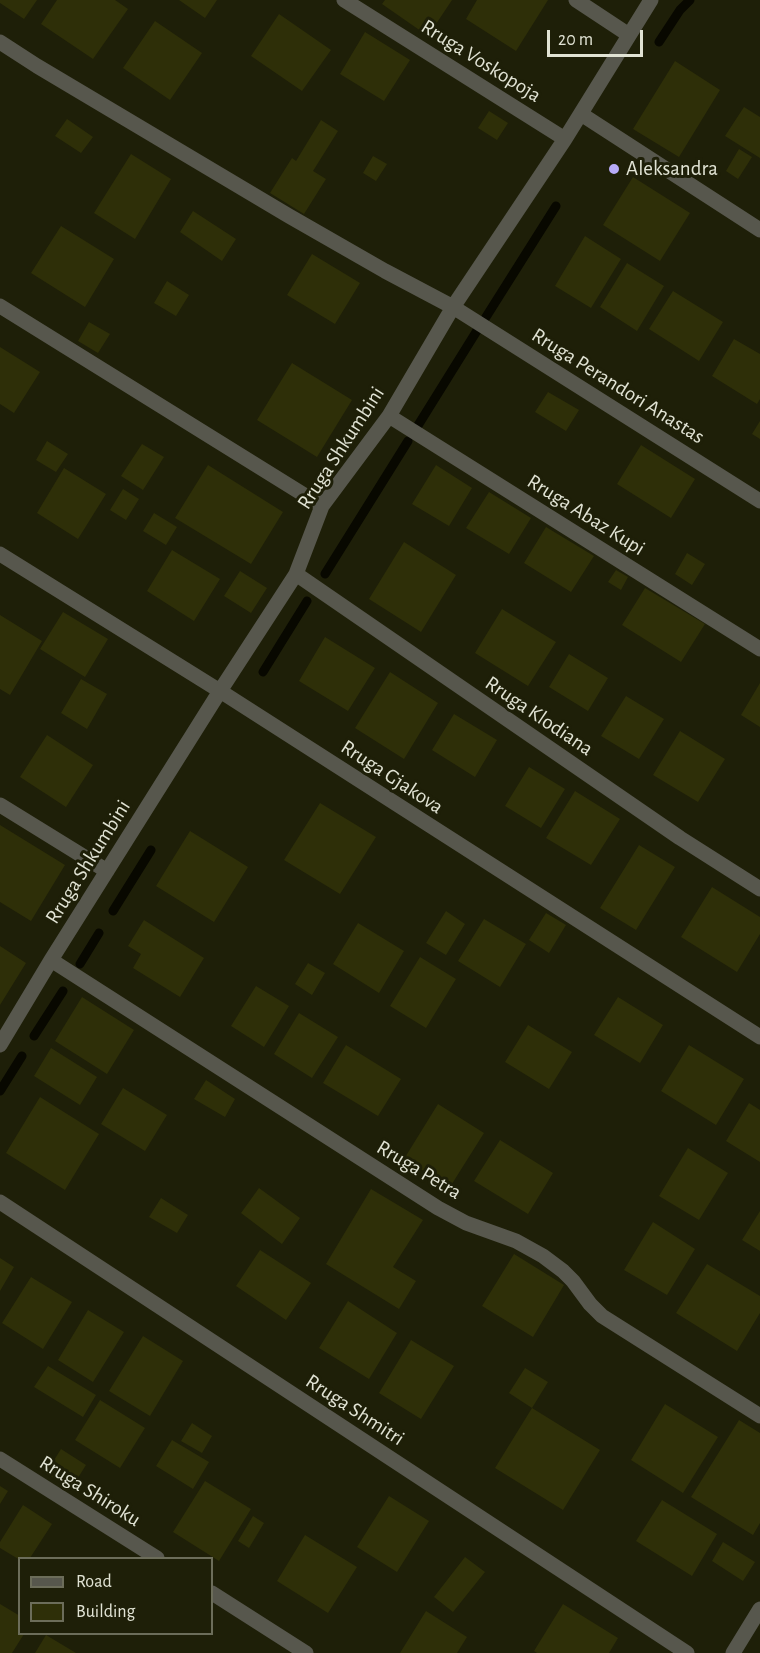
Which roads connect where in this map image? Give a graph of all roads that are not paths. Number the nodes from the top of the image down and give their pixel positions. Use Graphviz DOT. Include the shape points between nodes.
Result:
graph roads {
  1 [pos="344,0"];
  2 [pos="576,0"];
  3 [pos="651,0"];
  4 [pos="628,35"];
  5 [pos="0,42"];
  6 [pos="581,114"];
  7 [pos="565,139"];
  8 [pos="760,230"];
  9 [pos="0,306"];
  10 [pos="453,307"];
  11 [pos="389,416"];
  12 [pos="760,501"];
  13 [pos="322,506"];
  14 [pos="0,554"];
  15 [pos="296,574"];
  16 [pos="760,649"];
  17 [pos="220,691"];
  18 [pos="0,805"];
  19 [pos="107,871"];
  20 [pos="760,889"];
  21 [pos="51,960"];
  22 [pos="760,1037"];
  23 [pos="0,1045"];
  24 [pos="0,1202"];
  25 [pos="760,1416"];
  26 [pos="0,1460"];
  27 [pos="155,1557"];
  28 [pos="213,1594"];
  29 [pos="760,1609"];
  30 [pos="306,1653"];
  31 [pos="687,1653"];
  32 [pos="733,1653"];
  1 -- 7 [label="street, Rruga Voskopoja"];
  2 -- 4 [label="street"];
  3 -- 4 [label="street, Rruga Shkumbini"];
  4 -- 6 [label="street, Rruga Shkumbini"];
  5 -- 10 [label="street, Rruga Perandori Anastas" via="289,216"];
  6 -- 7 [label="street, Rruga Shkumbini"];
  6 -- 8 [label="street"];
  7 -- 10 [label="street, Rruga Shkumbini"];
  9 -- 13 [label="street"];
  10 -- 11 [label="street, Rruga Shkumbini"];
  10 -- 12 [label="street, Rruga Perandori Anastas"];
  11 -- 13 [label="street, Rruga Shkumbini"];
  11 -- 16 [label="street, Rruga Abaz Kupi"];
  13 -- 15 [label="street, Rruga Shkumbini"];
  14 -- 17 [label="street, Rruga Gjakova"];
  15 -- 17 [label="street, Rruga Shkumbini"];
  15 -- 20 [label="street, Rruga Klodiana"];
  17 -- 19 [label="street, Rruga Shkumbini"];
  17 -- 22 [label="street, Rruga Gjakova"];
  18 -- 19 [label="street"];
  19 -- 21 [label="street, Rruga Shkumbini"];
  21 -- 23 [label="street, Rruga Shkumbini"];
  21 -- 25 [label="street, Rruga Petra" via="438,1208 543,1256 573,1281 602,1316"];
  24 -- 31 [label="street, Rruga Shmitri"];
  26 -- 27 [label="street, Rruga Shiroku"];
  28 -- 30 [label="street"];
  29 -- 32 [label="street"];
}
